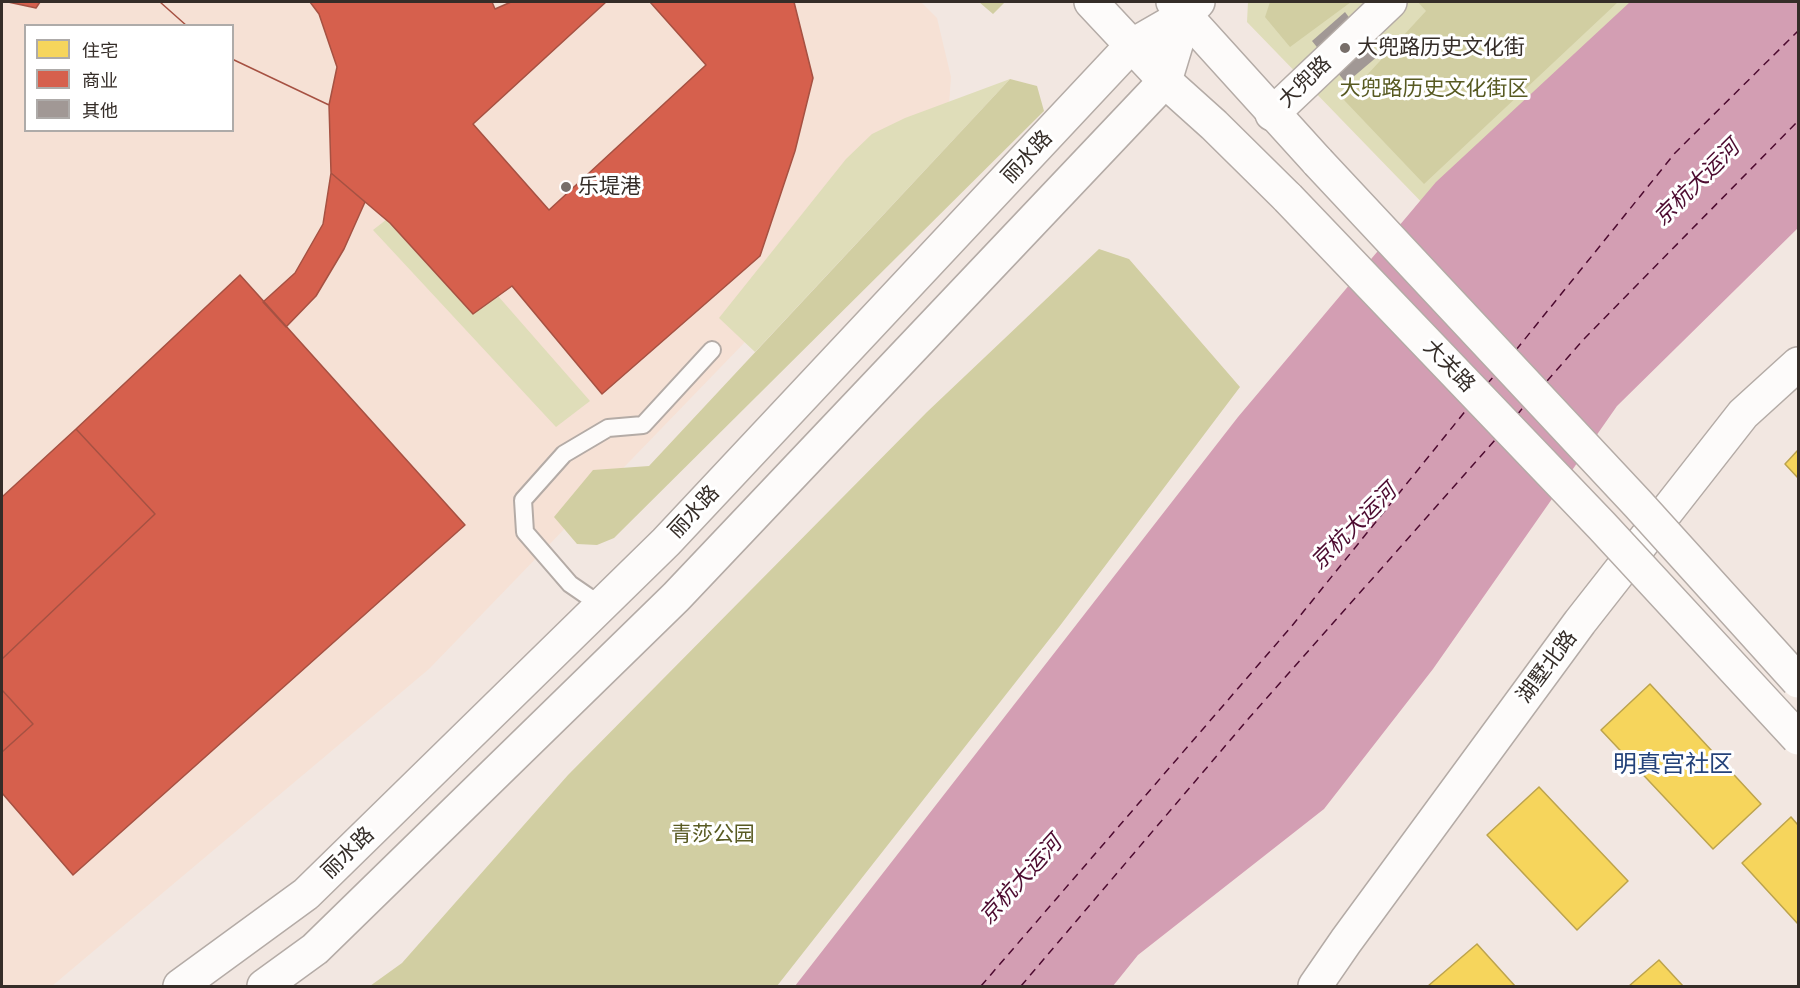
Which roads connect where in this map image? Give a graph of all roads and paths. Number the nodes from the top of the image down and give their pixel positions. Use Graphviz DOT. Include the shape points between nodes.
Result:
graph roads {
  1 [pos="1091,2"];
  2 [pos="1390,2"];
  3 [pos="1185,6"];
  4 [pos="1131,46"];
  5 [pos="1165,81"];
  6 [pos="1272,114"];
  7 [pos="712,350"];
  8 [pos="1798,364"];
  9 [pos="602,606"];
  10 [pos="1798,681"];
  11 [pos="1798,738"];
  12 [pos="180,987"];
  13 [pos="264,987"];
  14 [pos="1316,987"];
  1 -- 4 [label="main road, 大关路"];
  2 -- 6 [label="main road, 大兜路"];
  3 -- 4 [label="main road, 丽水路"];
  3 -- 5 [label="main road"];
  3 -- 6 [label="main road, 大关路"];
  4 -- 5 [label="main road, 大关路"];
  4 -- 9 [label="main road, 丽水路"];
  5 -- 11 [label="main road, 大关路, bridge" via="1288,198 1602,526"];
  5 -- 13 [label="main road" via="676,597 315,949"];
  6 -- 10 [label="main road, 大关路, bridge" via="1638,504"];
  7 -- 9 [label="lane" via="643,425 608,428 564,454 523,500 525,532 570,584"];
  8 -- 14 [label="main road, 湖墅北路" via="1743,414 1580,622 1359,922"];
  9 -- 12 [label="main road, 丽水路" via="306,894"];
}
